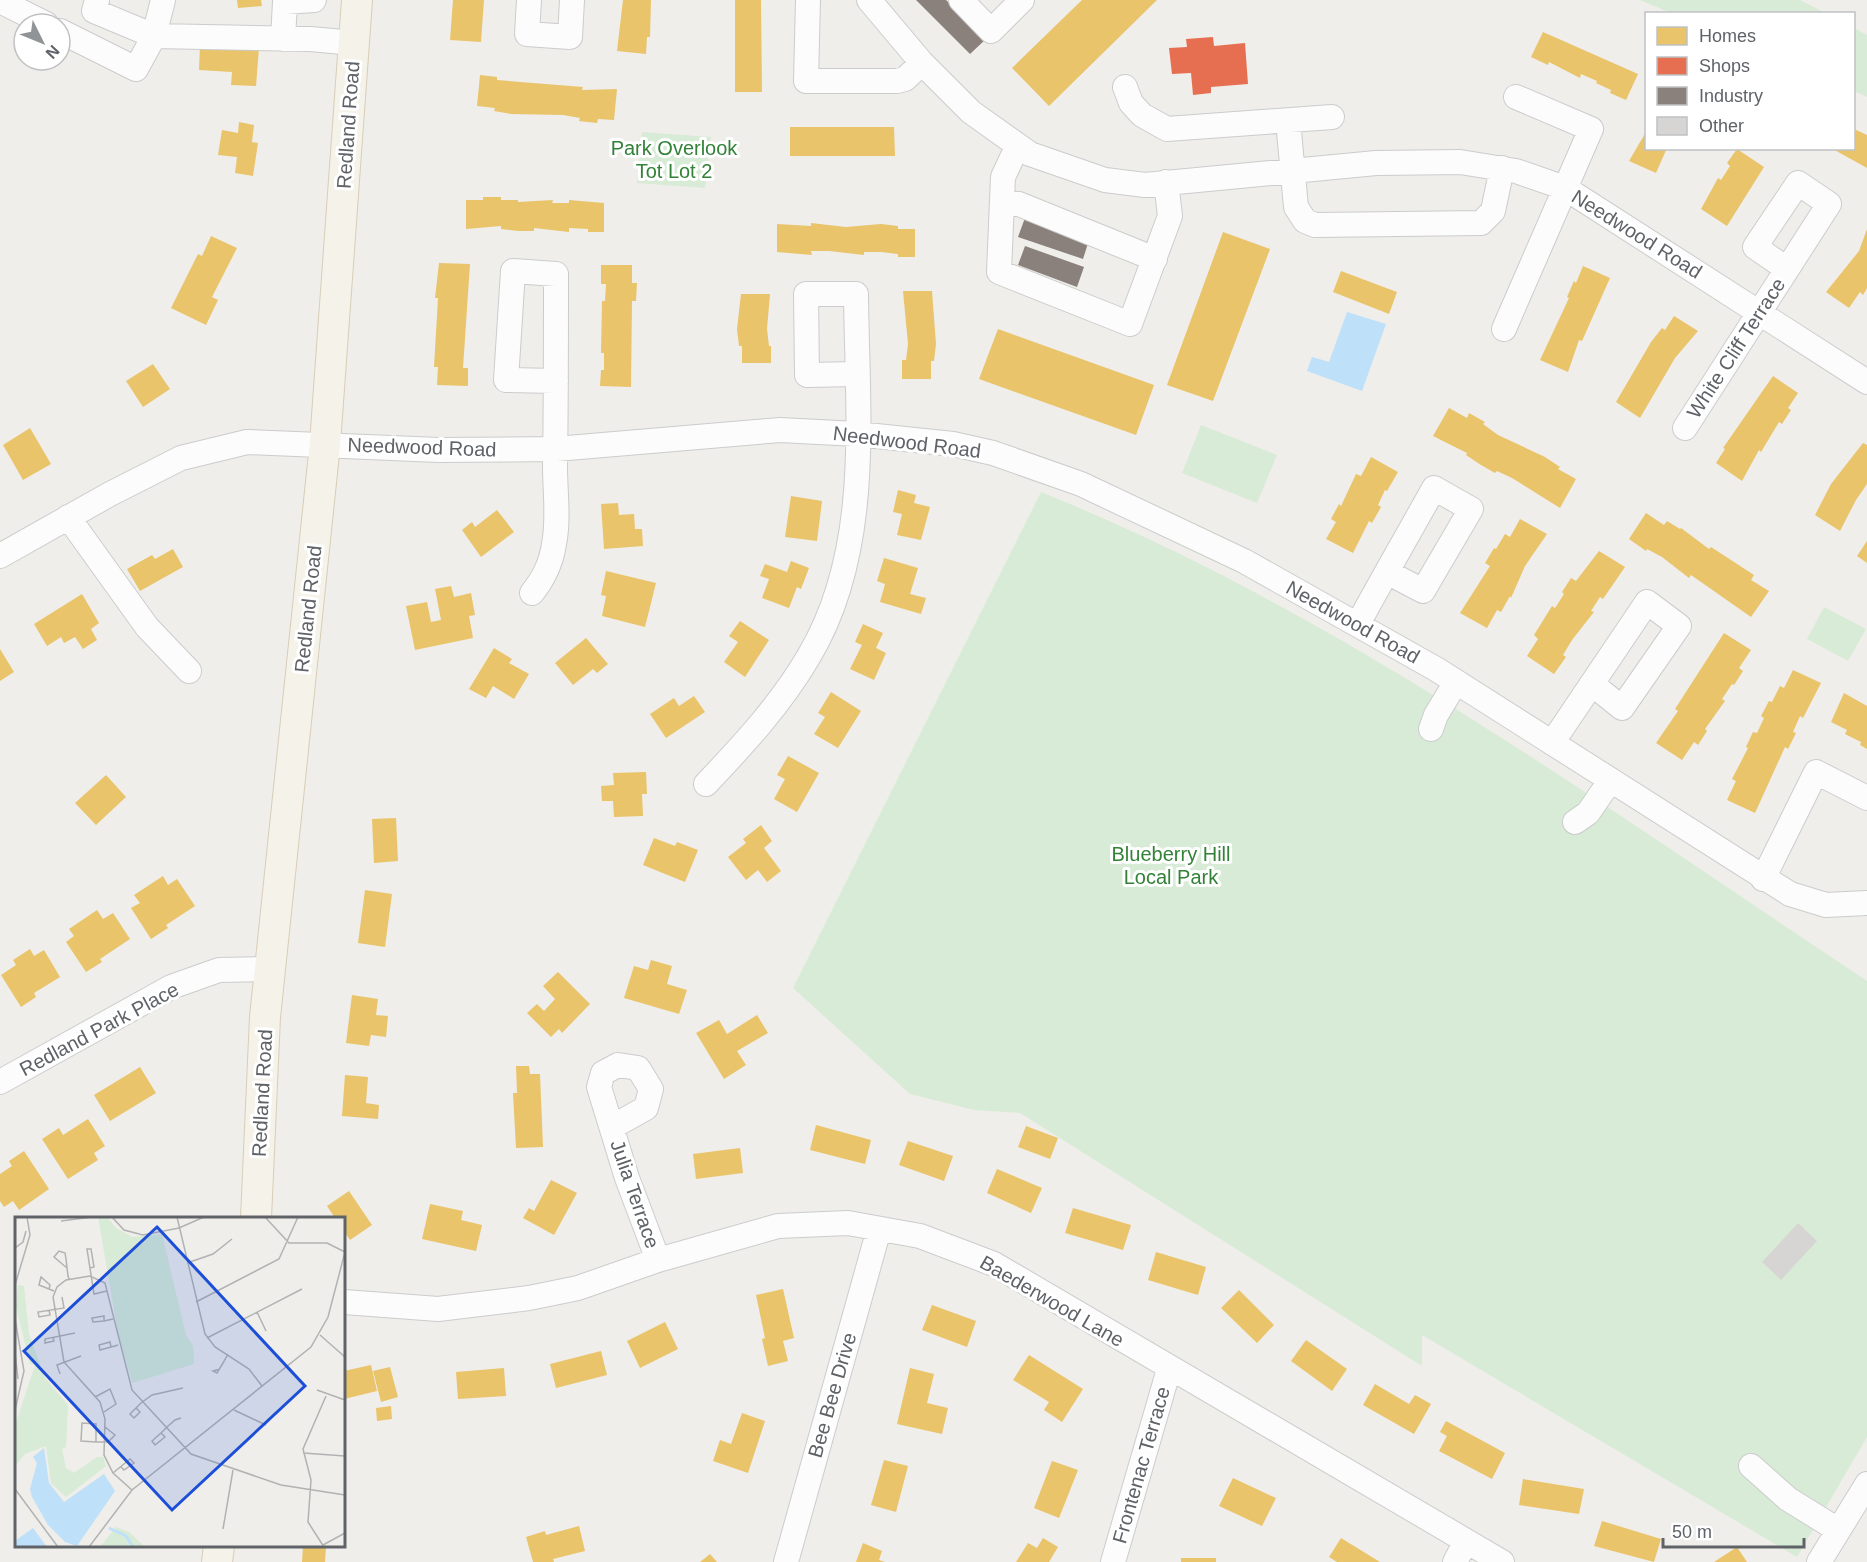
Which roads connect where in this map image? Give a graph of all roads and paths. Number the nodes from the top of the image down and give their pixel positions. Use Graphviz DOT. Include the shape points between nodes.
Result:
graph roads {
  1 [pos="97,0"];
  2 [pos="163,0"];
  3 [pos="314,0"];
  4 [pos="357,0"];
  5 [pos="529,0"];
  6 [pos="572,0"];
  7 [pos="808,0"];
  8 [pos="869,0"];
  9 [pos="961,0"];
  10 [pos="1022,0"];
  11 [pos="0,1"];
  12 [pos="22,12"];
  13 [pos="154,36"];
  14 [pos="72,37"];
  15 [pos="283,39"];
  16 [pos="354,43"];
  17 [pos="922,63"];
  18 [pos="1125,87"];
  19 [pos="1516,97"];
  20 [pos="1332,117"];
  21 [pos="1288,121"];
  22 [pos="1017,147"];
  23 [pos="1502,168"];
  24 [pos="1294,169"];
  25 [pos="1166,182"];
  26 [pos="1565,188"];
  27 [pos="1002,203"];
  28 [pos="1155,259"];
  29 [pos="1787,268"];
  30 [pos="1760,311"];
  31 [pos="1504,329"];
  32 [pos="857,374"];
  33 [pos="556,381"];
  34 [pos="1867,382"];
  35 [pos="1685,428"];
  36 [pos="857,434"];
  37 [pos="325,444"];
  38 [pos="556,449"];
  39 [pos="68,517"];
  40 [pos="0,556"];
  41 [pos="1387,572"];
  42 [pos="532,593"];
  43 [pos="1358,624"];
  44 [pos="189,671"];
  45 [pos="1455,682"];
  46 [pos="1592,684"];
  47 [pos="1431,729"];
  48 [pos="1552,743"];
  49 [pos="1610,781"];
  50 [pos="706,784"];
  51 [pos="1867,798"];
  52 [pos="1575,822"];
  53 [pos="1763,879"];
  54 [pos="1867,903"];
  55 [pos="270,969"];
  56 [pos="0,1082"];
  57 [pos="612,1127"];
  58 [pos="256,1217"];
  59 [pos="879,1228"];
  60 [pos="658,1260"];
  61 [pos="345,1302"];
  62 [pos="1169,1368"];
  63 [pos="1751,1466"];
  64 [pos="1867,1484"];
  65 [pos="1838,1530"];
  66 [pos="219,1547"];
  67 [pos="1460,1551"];
  68 [pos="217,1562"];
  69 [pos="786,1562"];
  70 [pos="1113,1562"];
  71 [pos="1502,1562"];
  72 [pos="1819,1562"];
  1 -- 13 [label="street" via="94,11"];
  2 -- 13 [label="street"];
  3 -- 15 [label="street" via="285,2"];
  4 -- 16 [label="main road, Redland Road"];
  5 -- 6 [label="street" via="527,34 570,37"];
  7 -- 17 [label="street" via="806,81 897,81 905,79"];
  8 -- 17 [label="street, Needwood Road"];
  9 -- 10 [label="street" via="991,31"];
  11 -- 12 [label="street"];
  13 -- 14 [label="street" via="136,69"];
  13 -- 15 [label="street"];
  15 -- 16 [label="street"];
  16 -- 37 [label="main road, Redland Road"];
  17 -- 22 [label="street, Needwood Road" via="971,112"];
  18 -- 21 [label="street" via="1142,116 1167,129"];
  19 -- 26 [label="street" via="1591,129"];
  20 -- 21 [label="street"];
  21 -- 24 [label="street"];
  22 -- 25 [label="street, Needwood Road" via="1105,180 1145,185"];
  22 -- 27 [label="street" via="1003,177"];
  23 -- 24 [label="street, Needwood Road" via="1460,162"];
  23 -- 24 [label="street" via="1493,211 1481,223 1315,225 1305,221 1296,207"];
  23 -- 26 [label="street, Needwood Road"];
  24 -- 25 [label="street, Needwood Road"];
  25 -- 28 [label="street" via="1170,216"];
  26 -- 30 [label="street, Needwood Road"];
  26 -- 31 [label="street"];
  27 -- 28 [label="street" via="1019,204"];
  27 -- 28 [label="street" via="999,272 1130,324"];
  29 -- 30 [label="street, White Cliff Terrace"];
  30 -- 34 [label="street, Needwood Road"];
  30 -- 35 [label="street, White Cliff Terrace"];
  32 -- 36 [label="street"];
  33 -- 33 [label="street" via="506,380 513,272 556,274"];
  33 -- 38 [label="street"];
  36 -- 38 [label="street, Needwood Road" via="780,430"];
  36 -- 43 [label="street, Needwood Road" via="953,444 993,453 1081,484 1244,561"];
  36 -- 50 [label="street" via="849,546 829,618 785,694"];
  37 -- 38 [label="street, Needwood Road" via="439,450"];
  37 -- 39 [label="street, Needwood Road" via="247,442 181,458"];
  37 -- 55 [label="main road, Redland Road"];
  38 -- 42 [label="street" via="555,543 546,576"];
  39 -- 40 [label="street, Needwood Road"];
  39 -- 44 [label="street" via="147,627"];
  41 -- 43 [label="street"];
  43 -- 45 [label="street, Needwood Road"];
  45 -- 47 [label="street"];
  45 -- 48 [label="street, Needwood Road"];
  46 -- 48 [label="street"];
  48 -- 49 [label="street, Needwood Road"];
  49 -- 52 [label="street" via="1588,813"];
  49 -- 53 [label="street, Needwood Road"];
  51 -- 53 [label="street" via="1816,772"];
  53 -- 54 [label="street, Needwood Road" via="1790,894 1826,905"];
  55 -- 56 [label="street, Redland Park Place" via="219,970 171,987"];
  55 -- 58 [label="main road, Redland Road"];
  57 -- 60 [label="street, Julia Terrace"];
  59 -- 60 [label="street, Baederwood Lane" via="848,1223 778,1226"];
  59 -- 62 [label="street, Baederwood Lane" via="920,1236 994,1264"];
  59 -- 69 [label="street, Bee Bee Drive"];
  60 -- 61 [label="street, Baederwood Lane" via="578,1288 529,1298 438,1309"];
  62 -- 67 [label="street, Baederwood Lane"];
  62 -- 70 [label="street, Frontenac Terrace"];
  63 -- 65 [label="street" via="1788,1499"];
  64 -- 65 [label="street"];
  65 -- 72 [label="street"];
  66 -- 68 [label="main road"];
  67 -- 71 [label="street, Baederwood Lane"];
}
